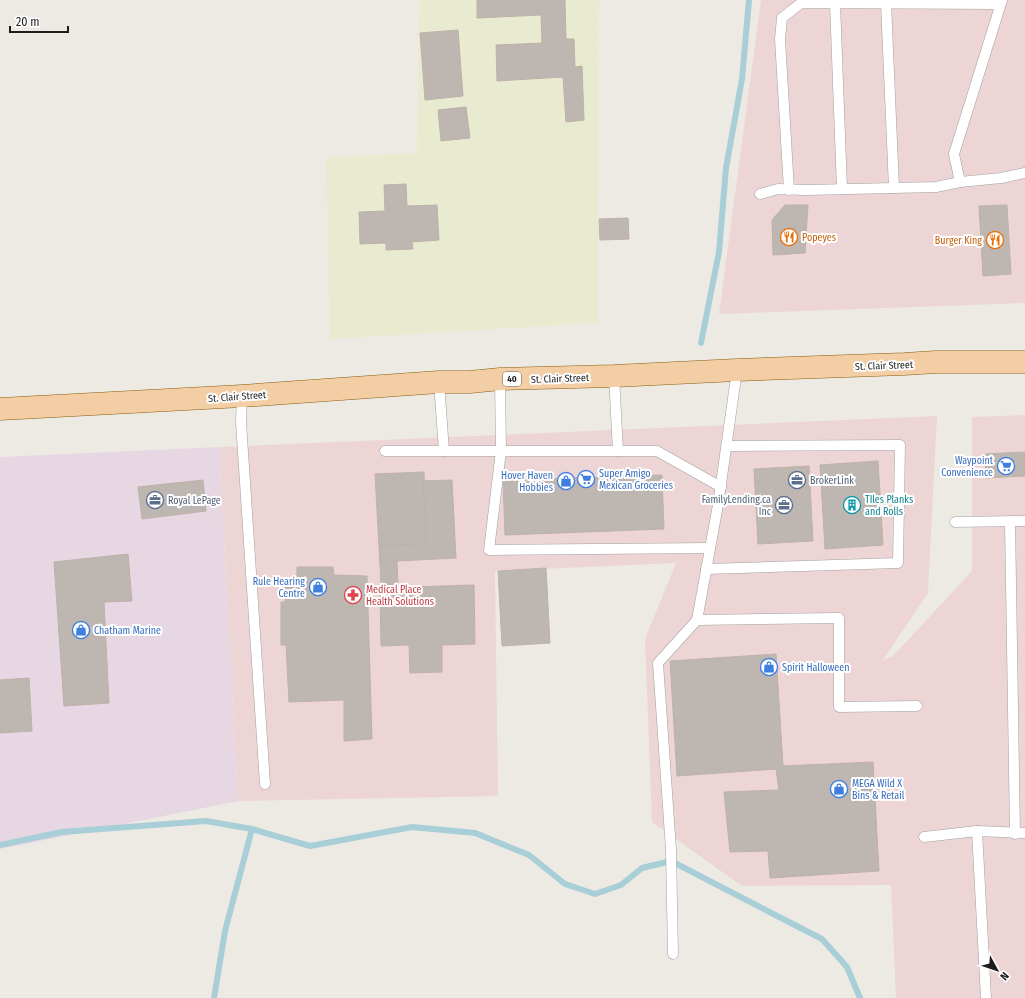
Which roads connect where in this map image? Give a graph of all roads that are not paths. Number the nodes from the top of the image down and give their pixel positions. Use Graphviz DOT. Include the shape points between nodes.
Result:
graph roads {
  1 [pos="1001,2"];
  2 [pos="835,3"];
  3 [pos="886,3"];
  4 [pos="1025,173"];
  5 [pos="960,182"];
  6 [pos="894,188"];
  7 [pos="842,189"];
  8 [pos="789,190"];
  9 [pos="760,194"];
  10 [pos="1025,362"];
  11 [pos="737,370"];
  12 [pos="614,376"];
  13 [pos="500,379"];
  14 [pos="439,382"];
  15 [pos="242,396"];
  16 [pos="0,409"];
  17 [pos="726,446"];
  18 [pos="385,451"];
  19 [pos="444,451"];
  20 [pos="501,451"];
  21 [pos="618,451"];
  22 [pos="721,486"];
  23 [pos="1010,521"];
  24 [pos="1025,521"];
  25 [pos="955,522"];
  26 [pos="710,548"];
  27 [pos="706,569"];
  28 [pos="697,620"];
  29 [pos="917,706"];
  30 [pos="266,784"];
  31 [pos="977,831"];
  32 [pos="1020,833"];
  33 [pos="924,837"];
  34 [pos="673,954"];
  35 [pos="986,998"];
  1 -- 3 [label="lane"];
  1 -- 5 [label="lane" via="954,154"];
  2 -- 3 [label="lane"];
  2 -- 7 [label="lane"];
  2 -- 8 [label="lane" via="801,3 782,18 780,39"];
  3 -- 6 [label="lane"];
  4 -- 5 [label="lane"];
  5 -- 6 [label="lane" via="936,187"];
  6 -- 7 [label="lane"];
  7 -- 8 [label="lane"];
  8 -- 9 [label="lane" via="778,189"];
  10 -- 11 [label="main road, St. Clair Street / 40" via="936,362"];
  11 -- 12 [label="main road, St. Clair Street / 40"];
  11 -- 17 [label="lane"];
  12 -- 13 [label="main road, St. Clair Street / 40"];
  12 -- 21 [label="lane"];
  13 -- 14 [label="main road, St. Clair Street / 40"];
  13 -- 20 [label="lane"];
  14 -- 15 [label="main road, St. Clair Street / 40"];
  14 -- 19 [label="lane"];
  15 -- 16 [label="main road, St. Clair Street / 40"];
  15 -- 30 [label="lane"];
  17 -- 22 [label="lane"];
  17 -- 27 [label="lane" via="900,445 898,563"];
  18 -- 19 [label="lane"];
  19 -- 20 [label="lane"];
  20 -- 21 [label="lane"];
  20 -- 26 [label="lane" via="489,550"];
  21 -- 22 [label="lane" via="657,451"];
  22 -- 26 [label="lane"];
  23 -- 24 [label="lane"];
  23 -- 25 [label="lane"];
  23 -- 32 [label="lane"];
  26 -- 27 [label="lane"];
  27 -- 28 [label="lane"];
  28 -- 29 [label="lane" via="839,618 840,707"];
  28 -- 34 [label="lane" via="658,663 671,850"];
  31 -- 32 [label="lane"];
  31 -- 33 [label="lane"];
  31 -- 35 [label="lane"];
}
